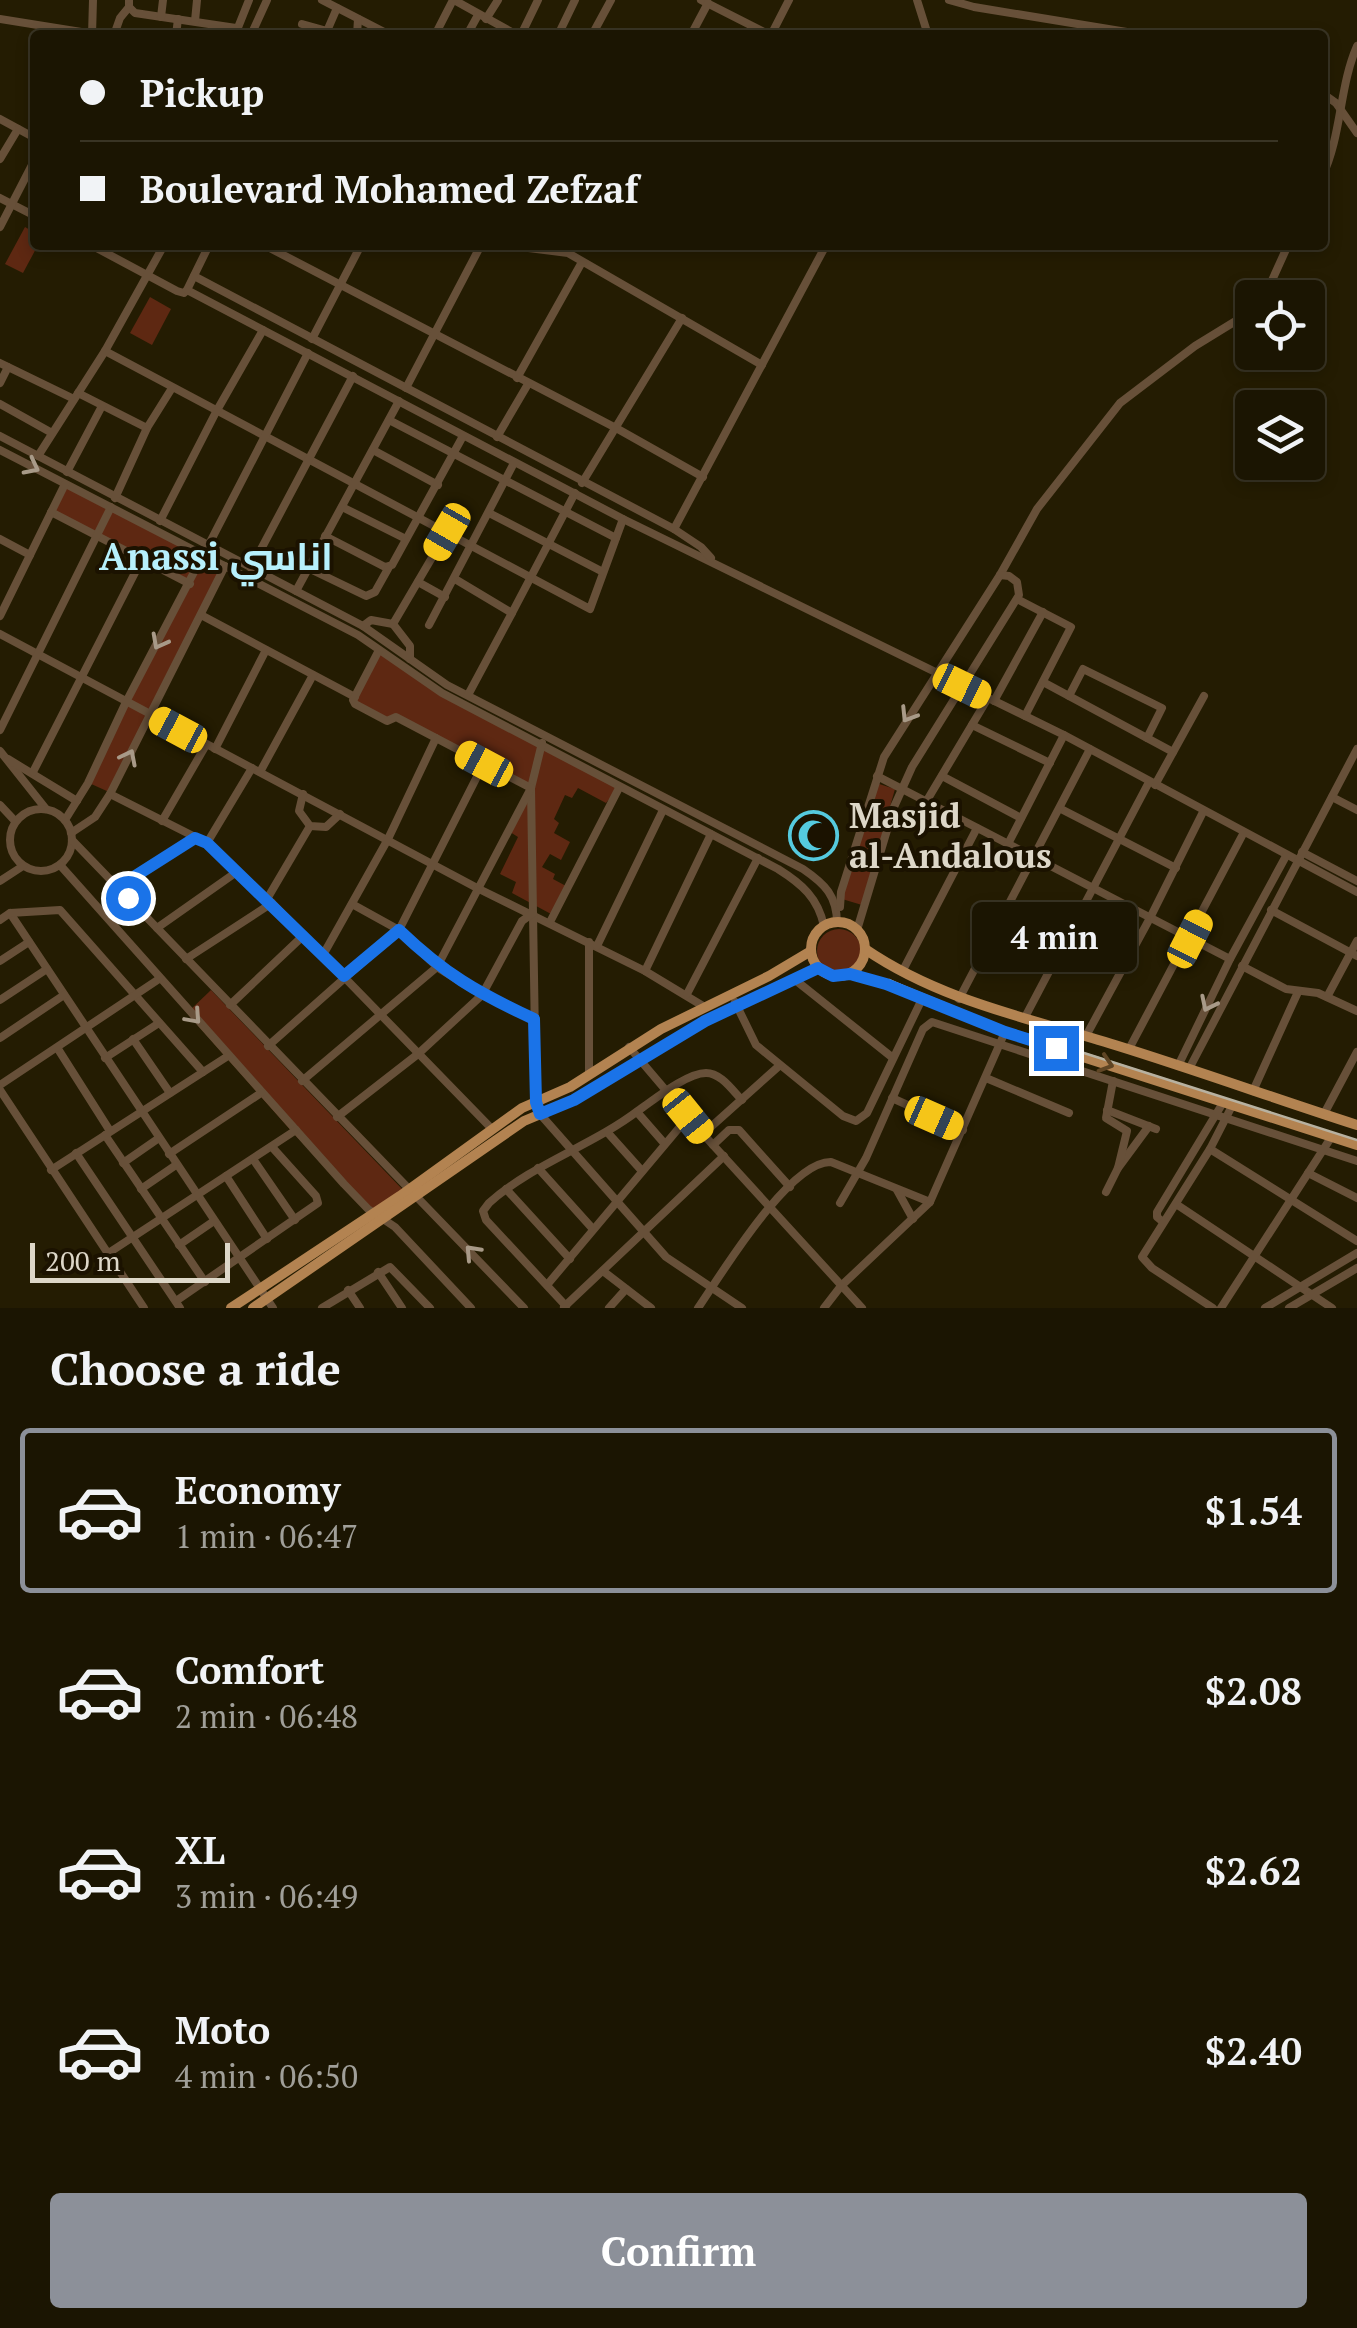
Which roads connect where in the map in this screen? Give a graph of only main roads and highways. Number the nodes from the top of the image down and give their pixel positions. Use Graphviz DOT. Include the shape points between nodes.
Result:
graph roads {
  1 [pos="865,948"];
  2 [pos="811,952"];
  3 [pos="818,968"];
  4 [pos="850,974"];
  5 [pos="538,1108"];
  6 [pos="1357,1125"];
  7 [pos="1357,1145"];
  8 [pos="413,1193"];
  9 [pos="266,1299"];
  10 [pos="231,1308"];
  11 [pos="252,1308"];
  1 -- 2 [label="main road" via="856,930 838,923 824,926"];
  1 -- 4 [label="main road"];
  1 -- 6 [label="main road" via="959,998"];
  2 -- 3 [label="main road"];
  2 -- 5 [label="main road" via="629,1048"];
  3 -- 4 [label="main road" via="833,976"];
  3 -- 5 [label="main road" via="638,1059 574,1100"];
  4 -- 7 [label="main road, one-way" via="1003,1038"];
  5 -- 8 [label="main road"];
  5 -- 8 [label="main road" via="491,1128"];
  8 -- 9 [label="main road"];
  9 -- 10 [label="main road"];
  9 -- 11 [label="main road"];
}
